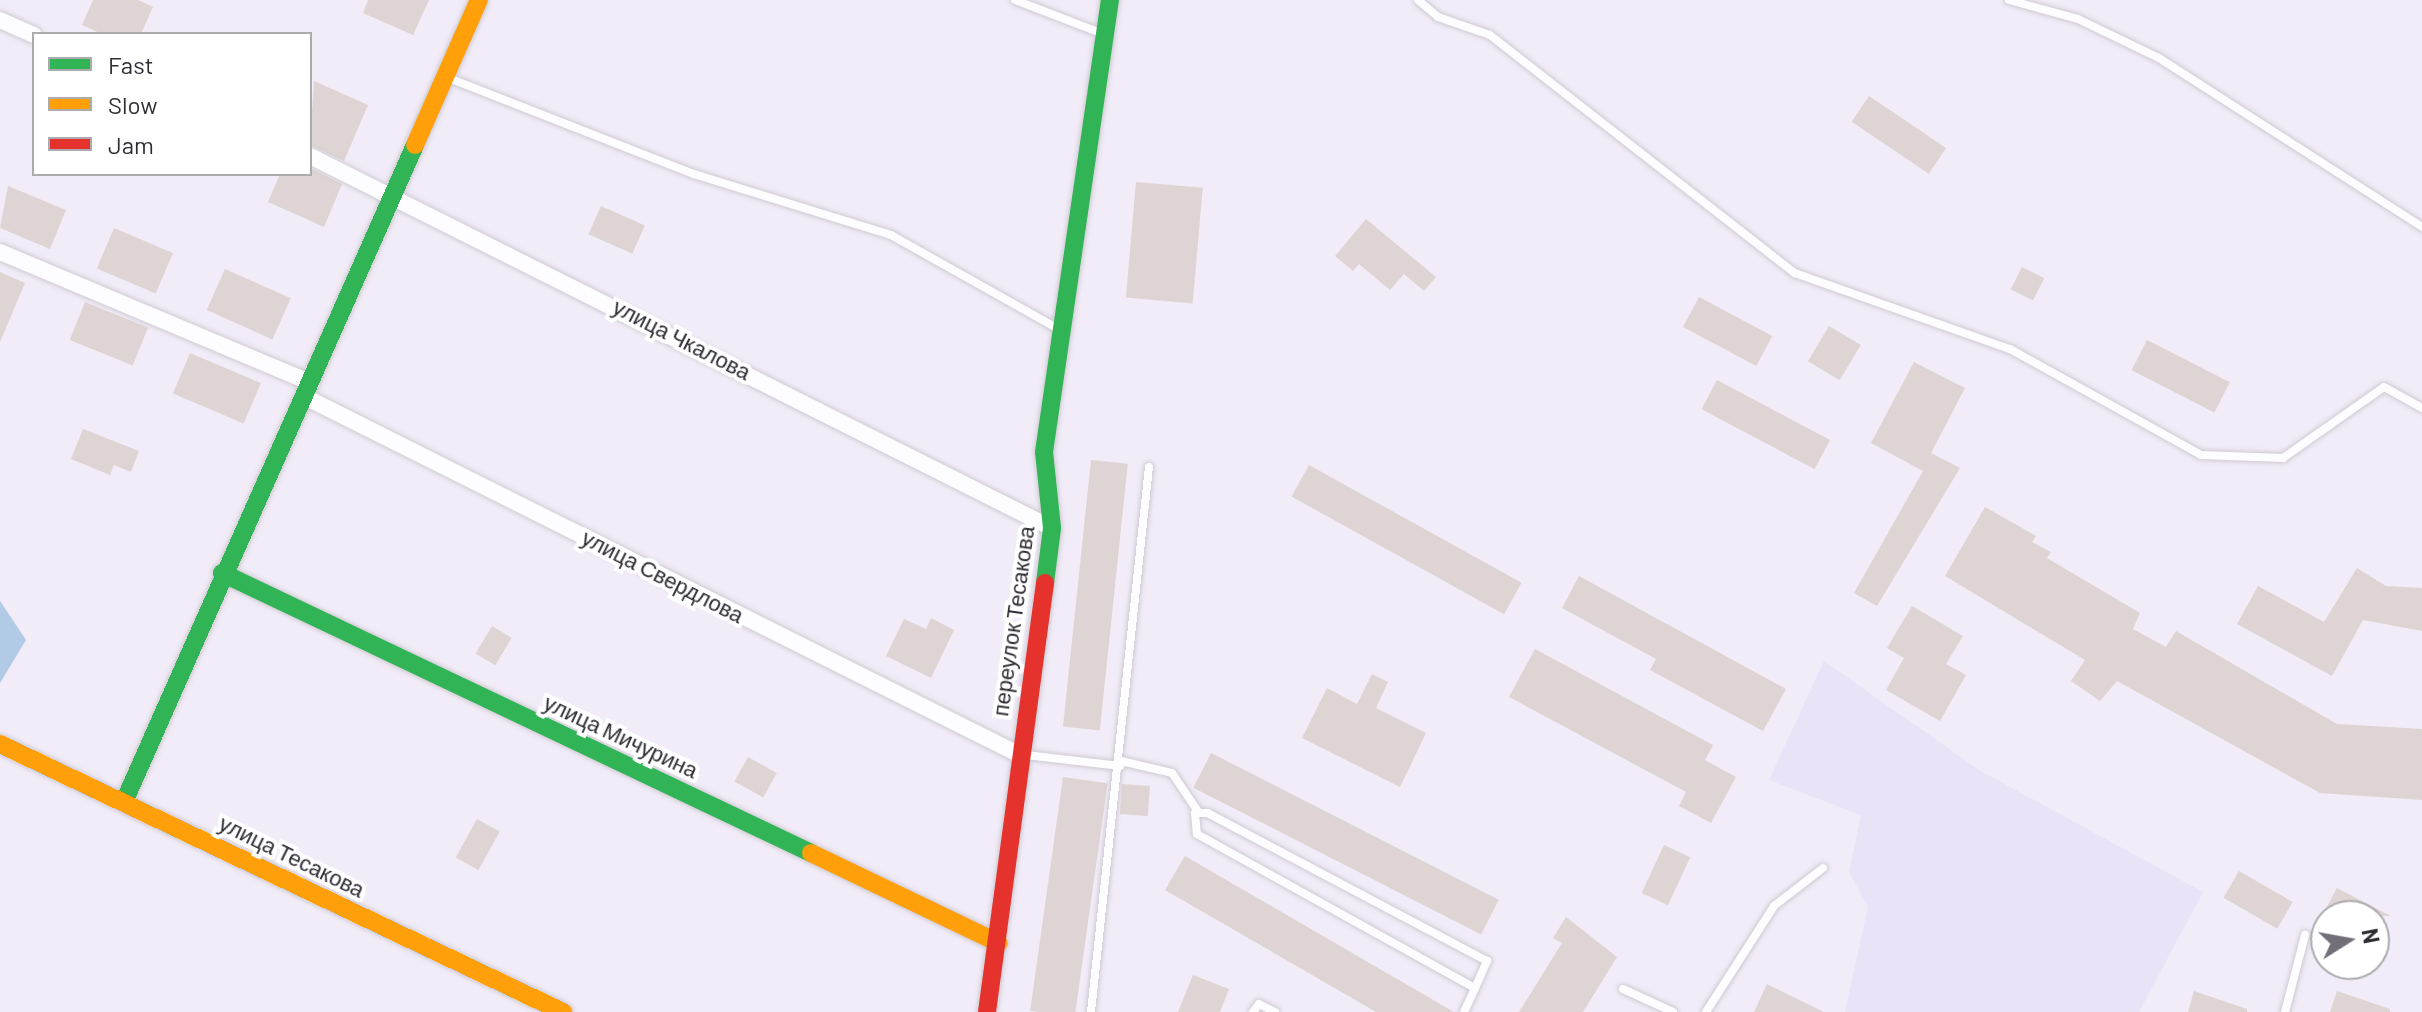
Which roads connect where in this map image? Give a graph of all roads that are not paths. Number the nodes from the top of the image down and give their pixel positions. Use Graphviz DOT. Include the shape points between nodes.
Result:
graph roads {
  1 [pos="479,0"];
  2 [pos="1015,0"];
  3 [pos="1110,0"];
  4 [pos="1418,0"];
  5 [pos="2009,0"];
  6 [pos="0,20"];
  7 [pos="32,34"];
  8 [pos="1102,34"];
  9 [pos="446,77"];
  10 [pos="312,157"];
  11 [pos="395,193"];
  12 [pos="2422,227"];
  13 [pos="0,252"];
  14 [pos="1061,330"];
  15 [pos="309,391"];
  16 [pos="2422,408"];
  17 [pos="1149,467"];
  18 [pos="1052,528"];
  19 [pos="222,573"];
  20 [pos="0,744"];
  21 [pos="1018,754"];
  22 [pos="1120,764"];
  23 [pos="124,802"];
  24 [pos="1199,813"];
  25 [pos="1823,868"];
  26 [pos="2305,935"];
  27 [pos="999,943"];
  28 [pos="1475,988"];
  29 [pos="1623,989"];
  30 [pos="563,1012"];
  31 [pos="987,1012"];
  32 [pos="1091,1012"];
  33 [pos="1253,1012"];
  34 [pos="1275,1012"];
  35 [pos="1464,1012"];
  36 [pos="1673,1012"];
  37 [pos="1706,1012"];
  38 [pos="2285,1012"];
  1 -- 9 [label="street"];
  2 -- 8 [label="lane"];
  3 -- 8 [label="street, переулок Тесакова"];
  4 -- 16 [label="lane" via="1438,17 1490,35 1795,273 2010,349 2201,455 2283,458 2384,387"];
  5 -- 12 [label="lane" via="2078,19 2159,58"];
  6 -- 7 [label="street"];
  8 -- 14 [label="street, переулок Тесакова"];
  9 -- 11 [label="street"];
  9 -- 14 [label="lane" via="694,174 891,235"];
  10 -- 11 [label="street, улица Чкалова"];
  11 -- 15 [label="street"];
  11 -- 18 [label="street, улица Чкалова"];
  13 -- 15 [label="street, улица Свердлова"];
  14 -- 18 [label="street, переулок Тесакова" via="1044,452"];
  15 -- 19 [label="street"];
  15 -- 21 [label="street, улица Свердлова"];
  17 -- 22 [label="lane"];
  18 -- 21 [label="street, переулок Тесакова"];
  19 -- 23 [label="street"];
  19 -- 27 [label="street, улица Мичурина"];
  20 -- 23 [label="street, улица Тесакова"];
  21 -- 22 [label="lane"];
  21 -- 27 [label="street, переулок Тесакова"];
  22 -- 24 [label="lane" via="1172,773"];
  22 -- 32 [label="lane"];
  23 -- 30 [label="street, улица Тесакова"];
  24 -- 28 [label="lane" via="1192,822 1197,834"];
  24 -- 28 [label="lane" via="1487,961"];
  25 -- 37 [label="lane" via="1774,906"];
  26 -- 38 [label="lane"];
  27 -- 31 [label="street, переулок Тесакова"];
  28 -- 35 [label="lane"];
  29 -- 36 [label="lane"];
  33 -- 34 [label="lane" via="1259,1004"];
}
